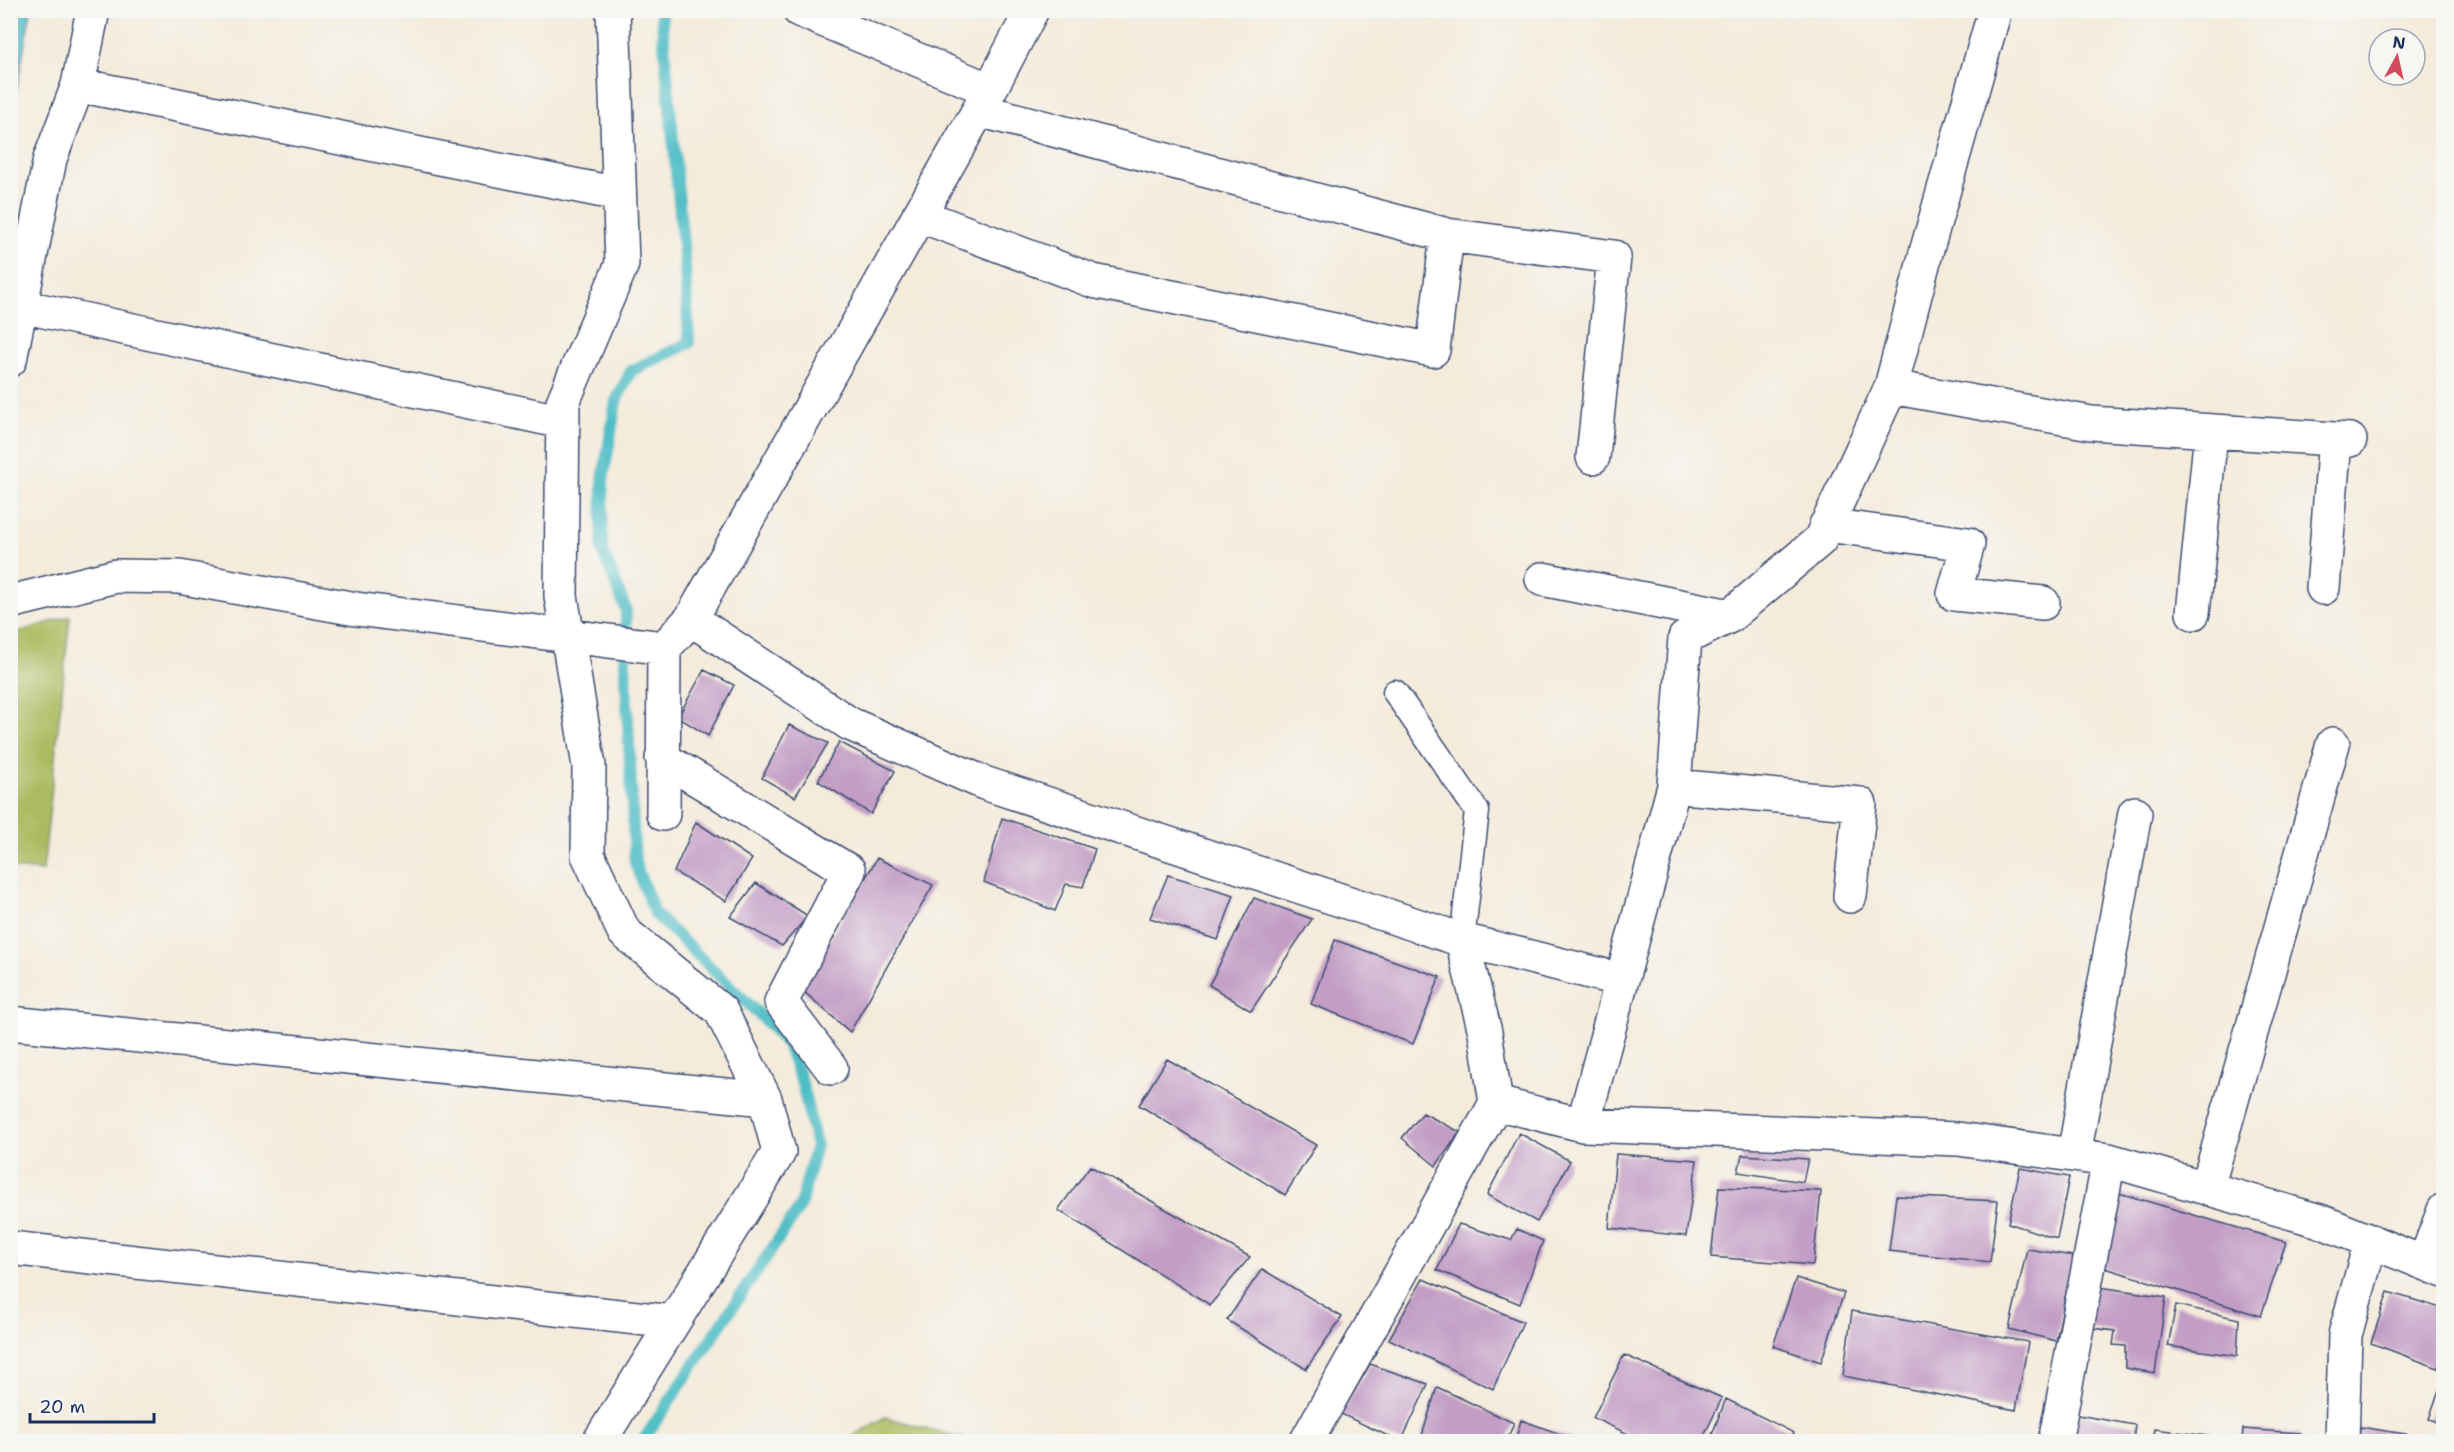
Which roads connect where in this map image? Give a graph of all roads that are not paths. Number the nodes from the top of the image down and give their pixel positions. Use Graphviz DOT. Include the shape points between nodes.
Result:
graph roads {
  1 [pos="93,10"];
  2 [pos="613,10"];
  3 [pos="800,10"];
  4 [pos="1032,10"];
  5 [pos="1995,10"];
  6 [pos="78,85"];
  7 [pos="984,100"];
  8 [pos="618,194"];
  9 [pos="919,215"];
  10 [pos="1447,235"];
  11 [pos="21,306"];
  12 [pos="10,360"];
  13 [pos="1891,387"];
  14 [pos="563,422"];
  15 [pos="2211,432"];
  16 [pos="1593,457"];
  17 [pos="1826,525"];
  18 [pos="1542,579"];
  19 [pos="2323,588"];
  20 [pos="10,602"];
  21 [pos="2043,603"];
  22 [pos="2193,613"];
  23 [pos="1730,616"];
  24 [pos="690,619"];
  25 [pos="566,634"];
  26 [pos="664,648"];
  27 [pos="1395,692"];
  28 [pos="2333,744"];
  29 [pos="662,758"];
  30 [pos="1674,786"];
  31 [pos="2135,813"];
  32 [pos="663,814"];
  33 [pos="1850,896"];
  34 [pos="1462,940"];
  35 [pos="1622,980"];
  36 [pos="10,1023"];
  37 [pos="831,1068"];
  38 [pos="765,1099"];
  39 [pos="1496,1103"];
  40 [pos="1583,1125"];
  41 [pos="2073,1155"];
  42 [pos="2109,1160"];
  43 [pos="2207,1188"];
  44 [pos="2444,1210"];
  45 [pos="2372,1241"];
  46 [pos="10,1248"];
  47 [pos="2434,1267"];
  48 [pos="673,1322"];
  49 [pos="1309,1440"];
  50 [pos="599,1442"];
  51 [pos="2055,1442"];
  52 [pos="2342,1442"];
  1 -- 6 [label="street"];
  2 -- 8 [label="street"];
  3 -- 7 [label="street"];
  4 -- 7 [label="street"];
  5 -- 13 [label="street"];
  6 -- 8 [label="street"];
  6 -- 11 [label="street" via="50,159"];
  7 -- 9 [label="street"];
  7 -- 10 [label="street"];
  8 -- 14 [label="street" via="622,264 563,402"];
  9 -- 10 [label="street" via="1093,281 1433,350"];
  9 -- 24 [label="street"];
  10 -- 16 [label="street" via="1614,257"];
  11 -- 12 [label="street"];
  11 -- 14 [label="street"];
  13 -- 15 [label="street" via="2091,423"];
  13 -- 17 [label="street"];
  14 -- 25 [label="street" via="561,596"];
  15 -- 19 [label="street" via="2342,440"];
  15 -- 22 [label="street"];
  17 -- 21 [label="street" via="1968,544 1954,594"];
  17 -- 23 [label="street" via="1820,540"];
  18 -- 23 [label="street"];
  20 -- 25 [label="street" via="116,576 179,577 356,609"];
  23 -- 30 [label="street" via="1685,638"];
  24 -- 26 [label="street"];
  24 -- 34 [label="street" via="850,724 984,783"];
  25 -- 26 [label="street"];
  25 -- 38 [label="street" via="589,766 588,855 624,932 722,1011"];
  26 -- 29 [label="street"];
  27 -- 34 [label="lane" via="1477,811"];
  28 -- 43 [label="street"];
  29 -- 32 [label="street"];
  29 -- 37 [label="street" via="849,871 781,1002"];
  30 -- 33 [label="street" via="1860,804"];
  30 -- 35 [label="street"];
  31 -- 41 [label="street"];
  34 -- 35 [label="street"];
  34 -- 39 [label="street" via="1485,1032"];
  35 -- 40 [label="street"];
  36 -- 38 [label="street"];
  38 -- 48 [label="street" via="779,1152"];
  39 -- 40 [label="street"];
  39 -- 49 [label="street"];
  40 -- 41 [label="street" via="1958,1139"];
  41 -- 42 [label="street"];
  42 -- 43 [label="street"];
  42 -- 51 [label="street"];
  43 -- 45 [label="street" via="2320,1221"];
  44 -- 47 [label="street"];
  45 -- 47 [label="street"];
  45 -- 52 [label="street" via="2345,1335"];
  46 -- 48 [label="street"];
  48 -- 50 [label="street"];
}
